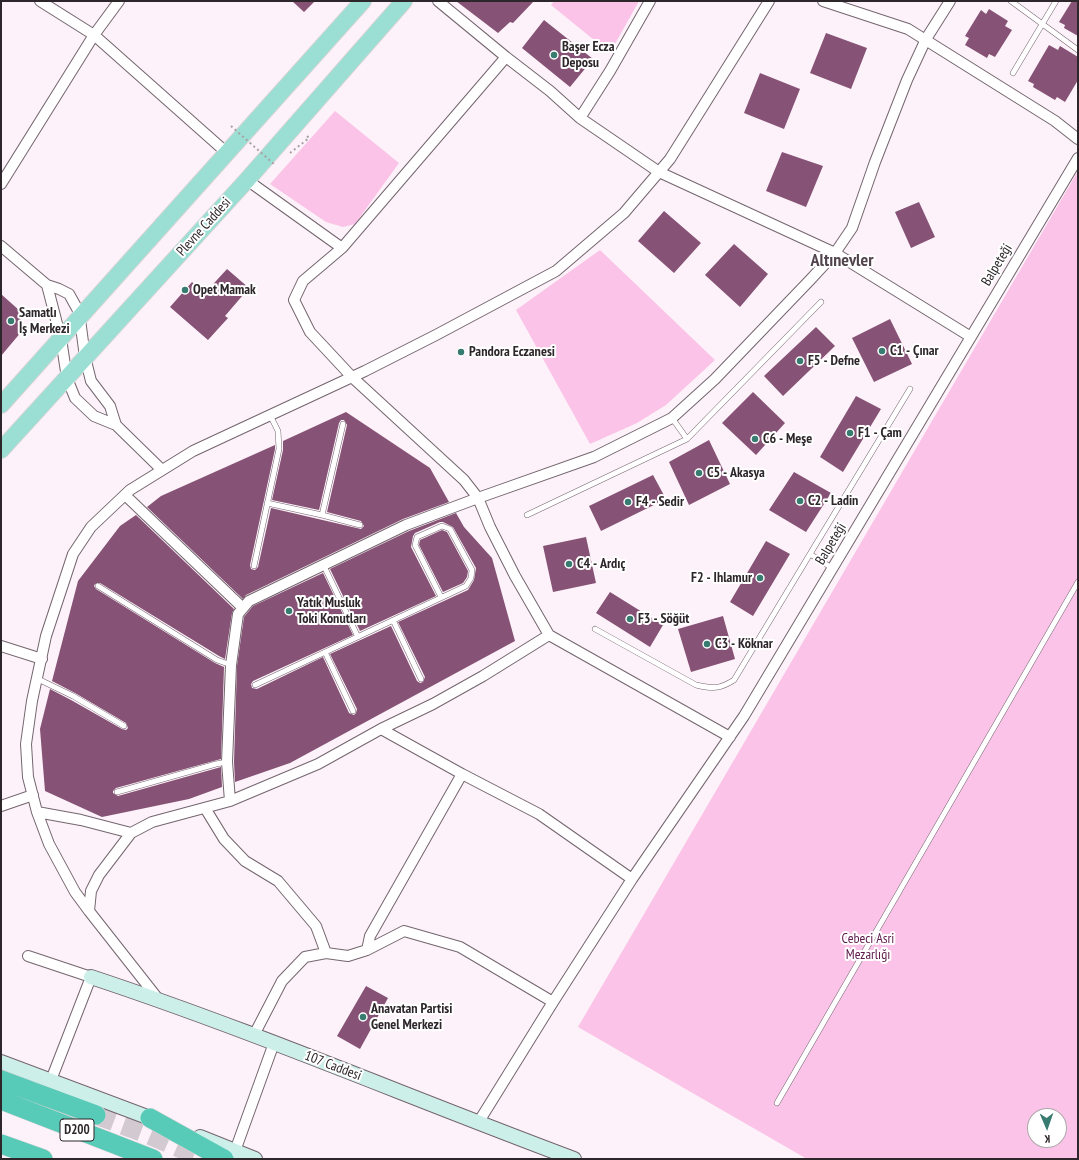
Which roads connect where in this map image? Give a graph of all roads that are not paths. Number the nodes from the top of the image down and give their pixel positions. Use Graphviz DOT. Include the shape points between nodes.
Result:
graph roads {
  1 [pos="40,1"];
  2 [pos="119,1"];
  3 [pos="363,1"];
  4 [pos="404,1"];
  5 [pos="438,1"];
  6 [pos="650,1"];
  7 [pos="769,1"];
  8 [pos="823,1"];
  9 [pos="950,1"];
  10 [pos="1011,1"];
  11 [pos="1056,1"];
  12 [pos="1042,25"];
  13 [pos="94,35"];
  14 [pos="926,39"];
  15 [pos="1078,50"];
  16 [pos="506,57"];
  17 [pos="1013,73"];
  18 [pos="580,118"];
  19 [pos="1078,139"];
  20 [pos="227,153"];
  21 [pos="1078,158"];
  22 [pos="659,172"];
  23 [pos="247,180"];
  24 [pos="1,184"];
  25 [pos="1,246"];
  26 [pos="342,248"];
  27 [pos="835,253"];
  28 [pos="47,286"];
  29 [pos="821,302"];
  30 [pos="80,317"];
  31 [pos="971,337"];
  32 [pos="61,339"];
  33 [pos="85,357"];
  34 [pos="352,377"];
  35 [pos="67,378"];
  36 [pos="910,389"];
  37 [pos="1,405"];
  38 [pos="270,415"];
  39 [pos="672,418"];
  40 [pos="343,424"];
  41 [pos="116,425"];
  42 [pos="687,440"];
  43 [pos="1,450"];
  44 [pos="162,470"];
  45 [pos="125,495"];
  46 [pos="478,498"];
  47 [pos="267,504"];
  48 [pos="527,514"];
  49 [pos="322,515"];
  50 [pos="360,525"];
  51 [pos="810,554"];
  52 [pos="323,564"];
  53 [pos="254,566"];
  54 [pos="832,568"];
  55 [pos="1078,582"];
  56 [pos="98,586"];
  57 [pos="441,598"];
  58 [pos="244,608"];
  59 [pos="393,620"];
  60 [pos="595,629"];
  61 [pos="549,635"];
  62 [pos="358,637"];
  63 [pos="1,646"];
  64 [pos="325,652"];
  65 [pos="42,659"];
  66 [pos="231,665"];
  67 [pos="38,678"];
  68 [pos="422,679"];
  69 [pos="255,685"];
  70 [pos="353,711"];
  71 [pos="124,726"];
  72 [pos="381,728"];
  73 [pos="730,737"];
  74 [pos="227,762"];
  75 [pos="462,774"];
  76 [pos="117,792"];
  77 [pos="33,795"];
  78 [pos="230,801"];
  79 [pos="1,806"];
  80 [pos="205,808"];
  81 [pos="37,812"];
  82 [pos="131,833"];
  83 [pos="632,879"];
  84 [pos="89,911"];
  85 [pos="367,950"];
  86 [pos="326,953"];
  87 [pos="28,956"];
  88 [pos="91,977"];
  89 [pos="159,1000"];
  90 [pos="553,1002"];
  91 [pos="254,1035"];
  92 [pos="274,1043"];
  93 [pos="1,1062"];
  94 [pos="1,1080"];
  95 [pos="51,1080"];
  96 [pos="1,1100"];
  97 [pos="777,1103"];
  98 [pos="96,1115"];
  99 [pos="150,1118"];
  100 [pos="478,1124"];
  101 [pos="1,1144"];
  102 [pos="229,1155"];
  103 [pos="43,1159"];
  104 [pos="153,1159"];
  105 [pos="255,1159"];
  106 [pos="574,1159"];
  1 -- 13 [label="street"];
  2 -- 13 [label="street"];
  3 -- 20 [label="main road"];
  4 -- 23 [label="main road, Plevne Caddesi"];
  5 -- 16 [label="street"];
  6 -- 18 [label="street" via="610,72"];
  7 -- 22 [label="street" via="670,159"];
  8 -- 14 [label="street" via="908,29"];
  9 -- 14 [label="street"];
  10 -- 12 [label="lane"];
  11 -- 12 [label="lane"];
  12 -- 15 [label="lane"];
  12 -- 17 [label="lane"];
  13 -- 20 [label="street"];
  13 -- 24 [label="street"];
  14 -- 19 [label="street" via="1055,121"];
  14 -- 27 [label="street" via="907,80 852,228"];
  16 -- 18 [label="street"];
  16 -- 26 [label="street"];
  18 -- 22 [label="street"];
  20 -- 30 [label="main road"];
  21 -- 31 [label="street, Balpeteği"];
  22 -- 27 [label="street"];
  22 -- 34 [label="street" via="624,213 556,271"];
  23 -- 26 [label="street"];
  23 -- 33 [label="main road, Plevne Caddesi"];
  25 -- 28 [label="street"];
  26 -- 34 [label="street" via="303,281 294,300 310,332"];
  27 -- 31 [label="street"];
  27 -- 39 [label="street" via="715,379"];
  28 -- 30 [label="street" via="68,294"];
  28 -- 32 [label="street"];
  29 -- 42 [label="lane"];
  30 -- 32 [label="main road"];
  30 -- 33 [label="street"];
  31 -- 54 [label="street, Balpeteği"];
  32 -- 35 [label="street"];
  32 -- 37 [label="main road"];
  33 -- 35 [label="main road, Plevne Caddesi"];
  33 -- 41 [label="street" via="91,381 110,406"];
  34 -- 38 [label="street"];
  34 -- 46 [label="street" via="464,480"];
  35 -- 41 [label="street" via="75,398 94,416"];
  35 -- 43 [label="main road, Plevne Caddesi"];
  36 -- 51 [label="lane"];
  38 -- 44 [label="street" via="193,451"];
  38 -- 47 [label="lane" via="278,432 279,449"];
  39 -- 42 [label="lane"];
  39 -- 46 [label="street" via="594,457"];
  40 -- 49 [label="lane"];
  41 -- 44 [label="street"];
  42 -- 48 [label="lane"];
  44 -- 45 [label="street"];
  45 -- 58 [label="street"];
  45 -- 65 [label="street" via="91,527 73,554 46,636"];
  46 -- 52 [label="street" via="406,525"];
  46 -- 61 [label="street" via="515,576"];
  47 -- 49 [label="lane"];
  47 -- 53 [label="lane"];
  49 -- 50 [label="lane"];
  51 -- 54 [label="lane"];
  51 -- 60 [label="lane" via="734,680 724,686 710,688 696,685"];
  52 -- 58 [label="street" via="249,601"];
  52 -- 62 [label="lane"];
  54 -- 73 [label="street, Balpeteği"];
  55 -- 97 [label="lane"];
  56 -- 66 [label="lane" via="218,660"];
  57 -- 57 [label="lane" via="466,586 472,570 450,529 442,526 417,537 415,545"];
  57 -- 59 [label="lane"];
  58 -- 66 [label="street" via="238,614"];
  59 -- 62 [label="lane"];
  59 -- 68 [label="lane"];
  61 -- 72 [label="street" via="433,704"];
  61 -- 73 [label="street"];
  62 -- 64 [label="lane"];
  63 -- 65 [label="street"];
  64 -- 69 [label="lane"];
  64 -- 70 [label="lane"];
  65 -- 67 [label="street"];
  66 -- 74 [label="street"];
  67 -- 71 [label="lane"];
  67 -- 77 [label="street" via="26,744 28,777"];
  72 -- 75 [label="street"];
  72 -- 78 [label="street" via="318,764"];
  73 -- 83 [label="street, Balpeteği"];
  74 -- 76 [label="lane"];
  74 -- 78 [label="street"];
  75 -- 83 [label="street" via="539,814"];
  75 -- 85 [label="street" via="370,936"];
  77 -- 79 [label="street"];
  77 -- 81 [label="street"];
  78 -- 80 [label="street"];
  80 -- 82 [label="street" via="152,822"];
  80 -- 86 [label="street" via="224,839 239,855 278,881 316,926"];
  81 -- 82 [label="street"];
  81 -- 84 [label="street" via="49,844 75,892"];
  82 -- 84 [label="street" via="99,875 91,891"];
  83 -- 90 [label="street, Balpeteği"];
  84 -- 89 [label="street"];
  85 -- 86 [label="street" via="348,956"];
  85 -- 90 [label="street" via="404,931 460,947"];
  86 -- 91 [label="street" via="305,957 282,980"];
  87 -- 88 [label="street"];
  88 -- 89 [label="street, 107 Caddesi"];
  88 -- 95 [label="street"];
  89 -- 91 [label="street, 107 Caddesi"];
  90 -- 100 [label="street, Balpeteği"];
  91 -- 92 [label="street, 107 Caddesi"];
  92 -- 100 [label="street, 107 Caddesi"];
  92 -- 102 [label="street"];
  93 -- 95 [label="street"];
  94 -- 98 [label="highway"];
  95 -- 99 [label="street"];
  96 -- 104 [label="highway, D200"];
  99 -- 102 [label="highway"];
  100 -- 106 [label="street, 107 Caddesi"];
  101 -- 103 [label="highway"];
  102 -- 105 [label="street"];
}
